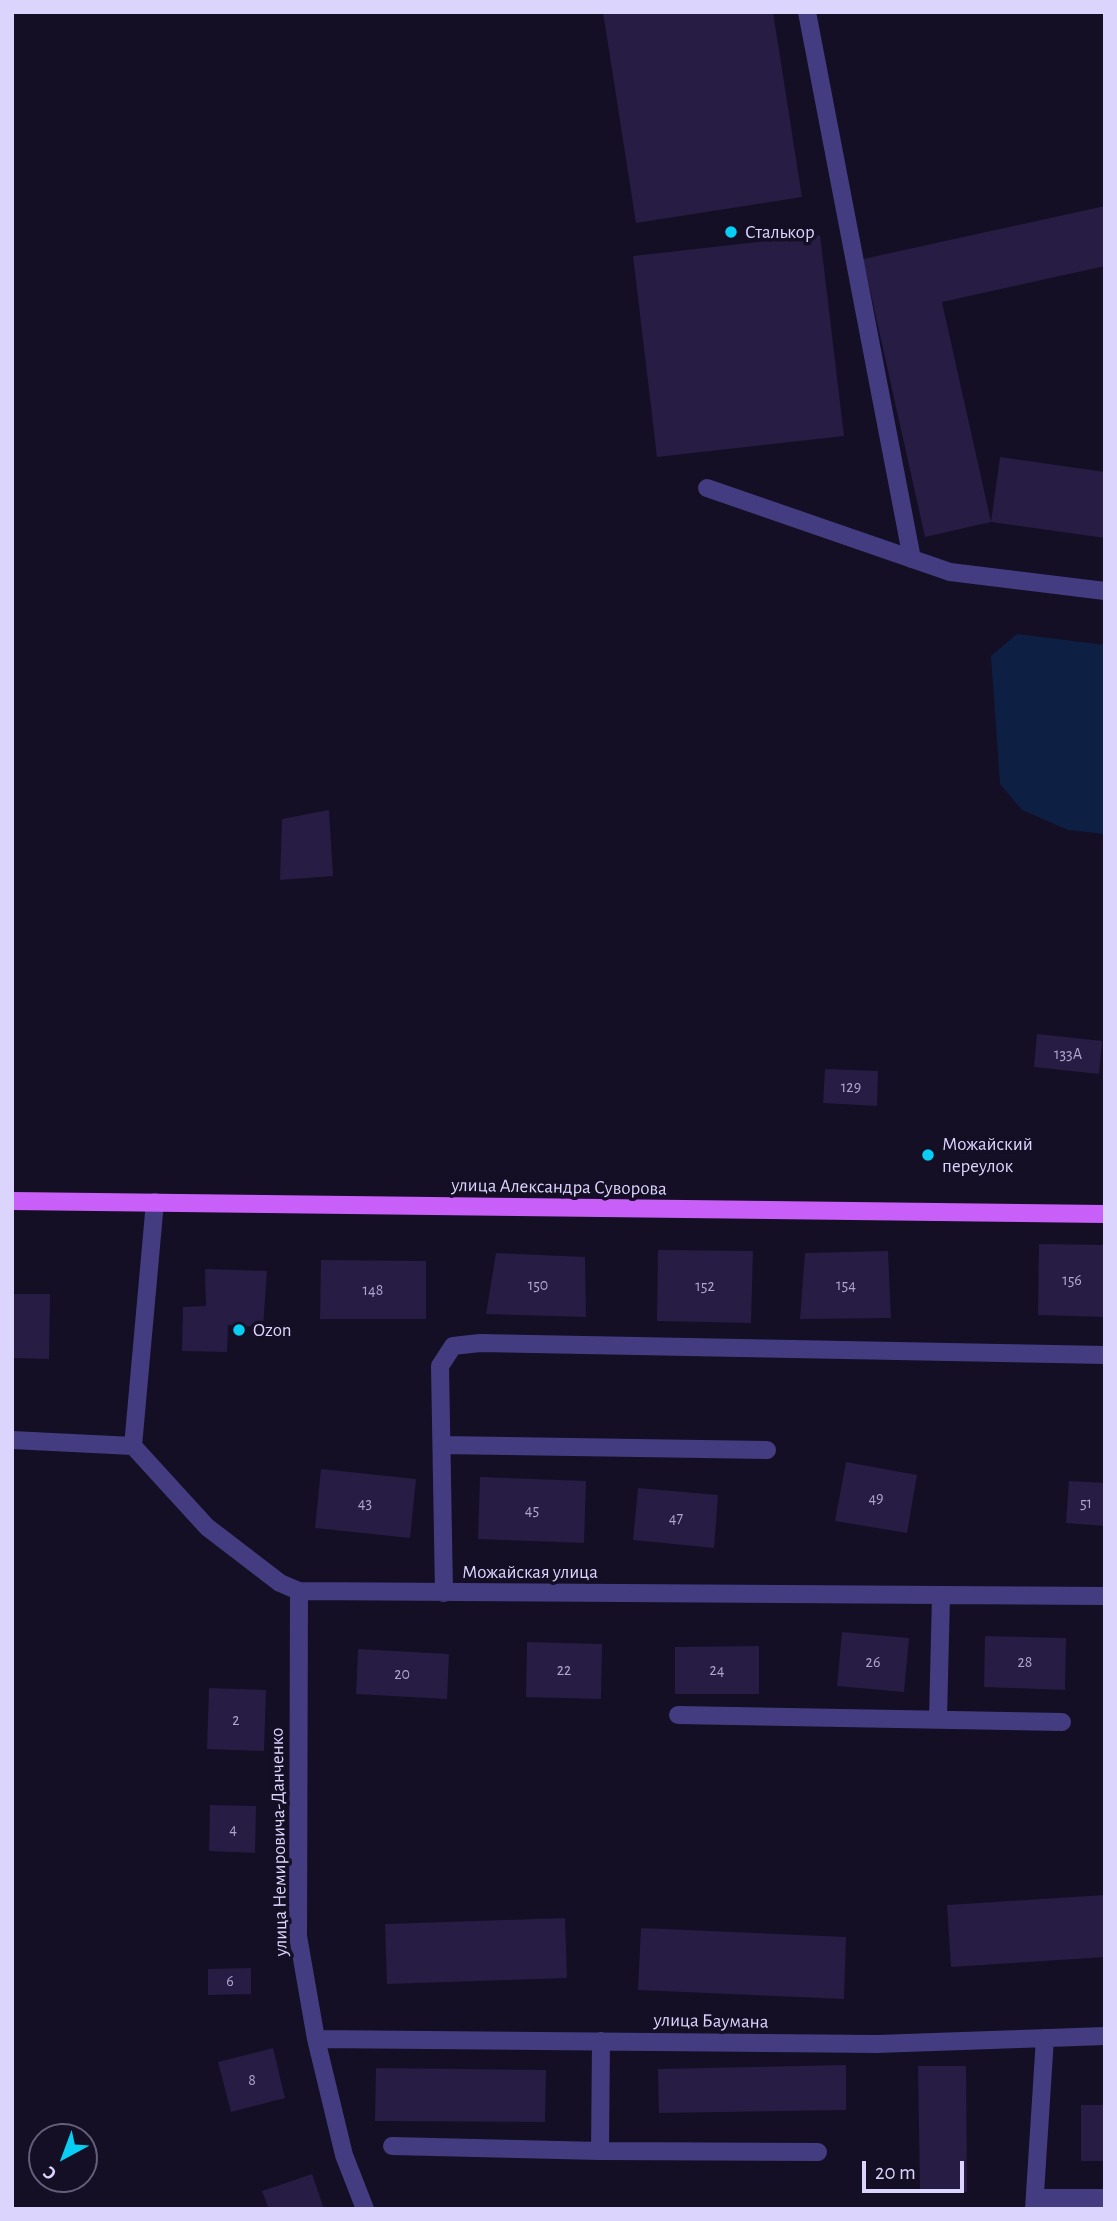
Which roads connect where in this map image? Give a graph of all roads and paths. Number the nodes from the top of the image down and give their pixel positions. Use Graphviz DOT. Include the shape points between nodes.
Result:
graph roads {
  1 [pos="807,12"];
  2 [pos="707,488"];
  3 [pos="912,559"];
  4 [pos="1105,591"];
  5 [pos="12,1201"];
  6 [pos="155,1202"];
  7 [pos="1105,1214"];
  8 [pos="1105,1355"];
  9 [pos="12,1440"];
  10 [pos="442,1445"];
  11 [pos="133,1446"];
  12 [pos="767,1450"];
  13 [pos="299,1591"];
  14 [pos="444,1592"];
  15 [pos="941,1595"];
  16 [pos="1105,1596"];
  17 [pos="678,1715"];
  18 [pos="938,1719"];
  19 [pos="1062,1722"];
  20 [pos="1105,2036"];
  21 [pos="1045,2038"];
  22 [pos="316,2039"];
  23 [pos="601,2041"];
  24 [pos="392,2146"];
  25 [pos="600,2151"];
  26 [pos="818,2152"];
  27 [pos="1105,2198"];
  28 [pos="1034,2203"];
  29 [pos="365,2209"];
  1 -- 3 [label="street"];
  2 -- 3 [label="street"];
  3 -- 4 [label="street" via="950,572"];
  5 -- 6 [label="main road, улица Александра Суворова"];
  6 -- 7 [label="main road, улица Александра Суворова"];
  6 -- 11 [label="street"];
  8 -- 10 [label="street" via="453,1346 440,1366"];
  9 -- 11 [label="street"];
  10 -- 12 [label="street"];
  10 -- 14 [label="street"];
  11 -- 13 [label="street, Можайская улица" via="207,1527 280,1583"];
  13 -- 14 [label="street, Можайская улица"];
  13 -- 22 [label="street, улица Немировича-Данченко" via="298,1936"];
  14 -- 15 [label="street, Можайская улица"];
  15 -- 16 [label="street, Можайская улица"];
  15 -- 18 [label="street"];
  17 -- 18 [label="street"];
  18 -- 19 [label="street"];
  20 -- 21 [label="street, улица Баумана"];
  21 -- 23 [label="street, улица Баумана" via="877,2043"];
  21 -- 28 [label="street"];
  22 -- 23 [label="street, улица Баумана"];
  22 -- 29 [label="street, улица Немировича-Данченко" via="344,2155"];
  23 -- 25 [label="street"];
  24 -- 25 [label="street"];
  25 -- 26 [label="street"];
  27 -- 28 [label="street"];
}
